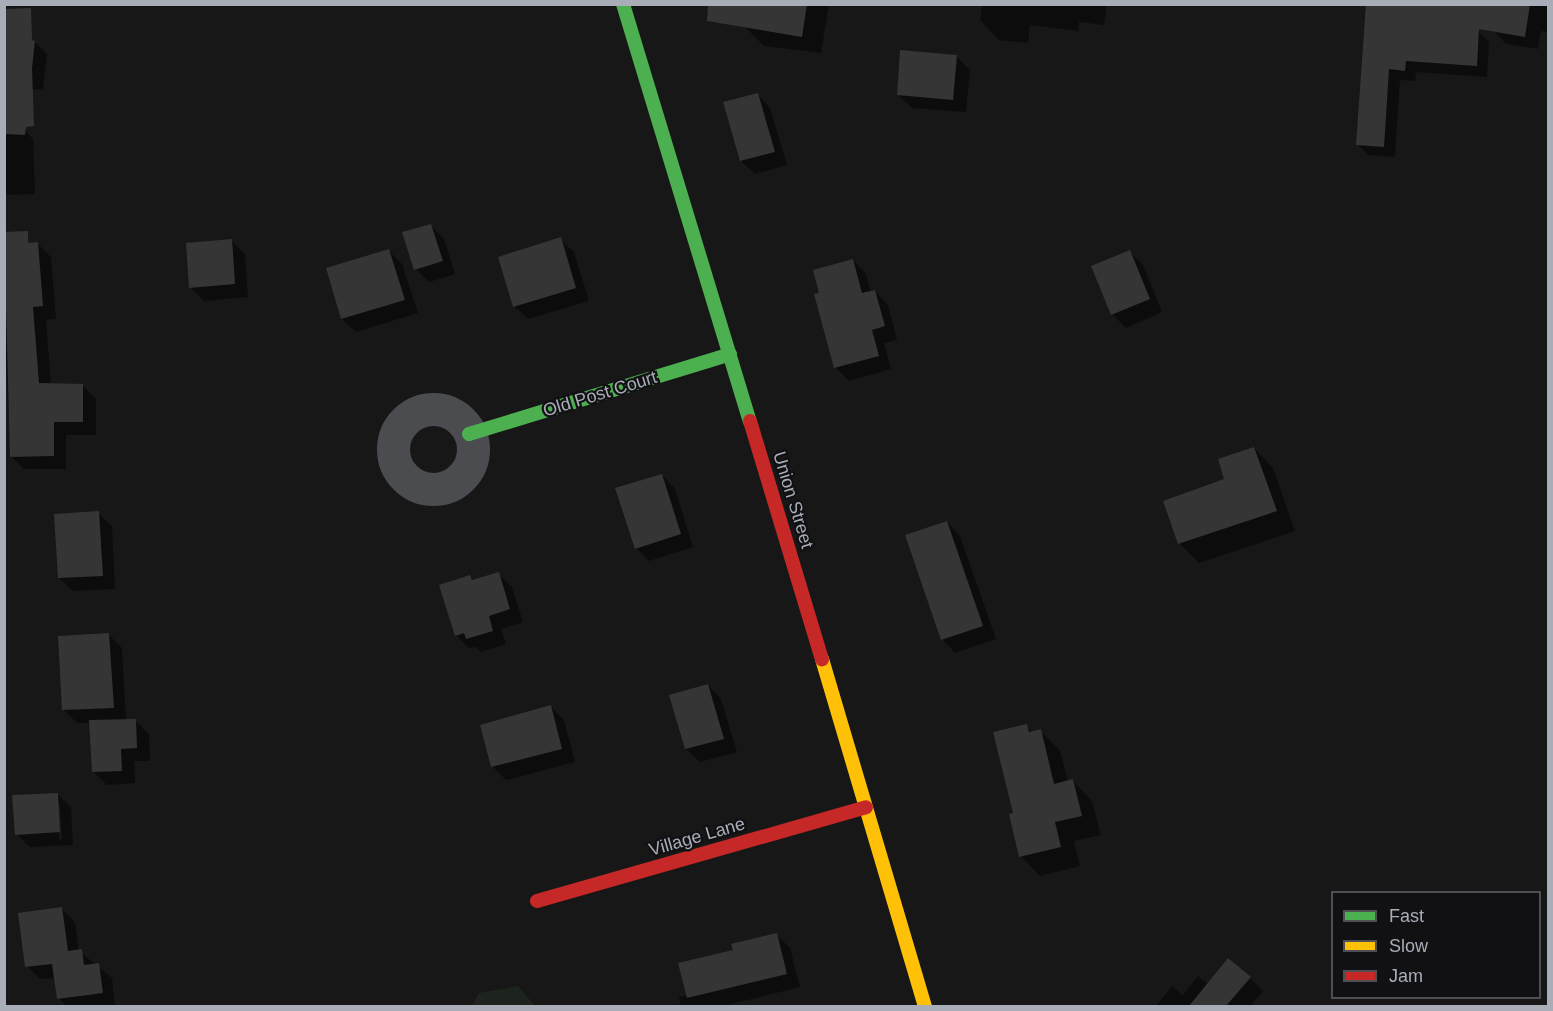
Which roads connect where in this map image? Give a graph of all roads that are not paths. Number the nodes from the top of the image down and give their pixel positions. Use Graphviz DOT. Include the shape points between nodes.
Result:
graph roads {
  1 [pos="623,4"];
  2 [pos="730,354"];
  3 [pos="469,434"];
  4 [pos="866,807"];
  5 [pos="537,901"];
  6 [pos="925,1006"];
  1 -- 2 [label="main road, Union Street"];
  2 -- 3 [label="main road, Old Post Court"];
  2 -- 4 [label="main road, Union Street"];
  4 -- 5 [label="main road, Village Lane"];
  4 -- 6 [label="main road, Union Street"];
}
